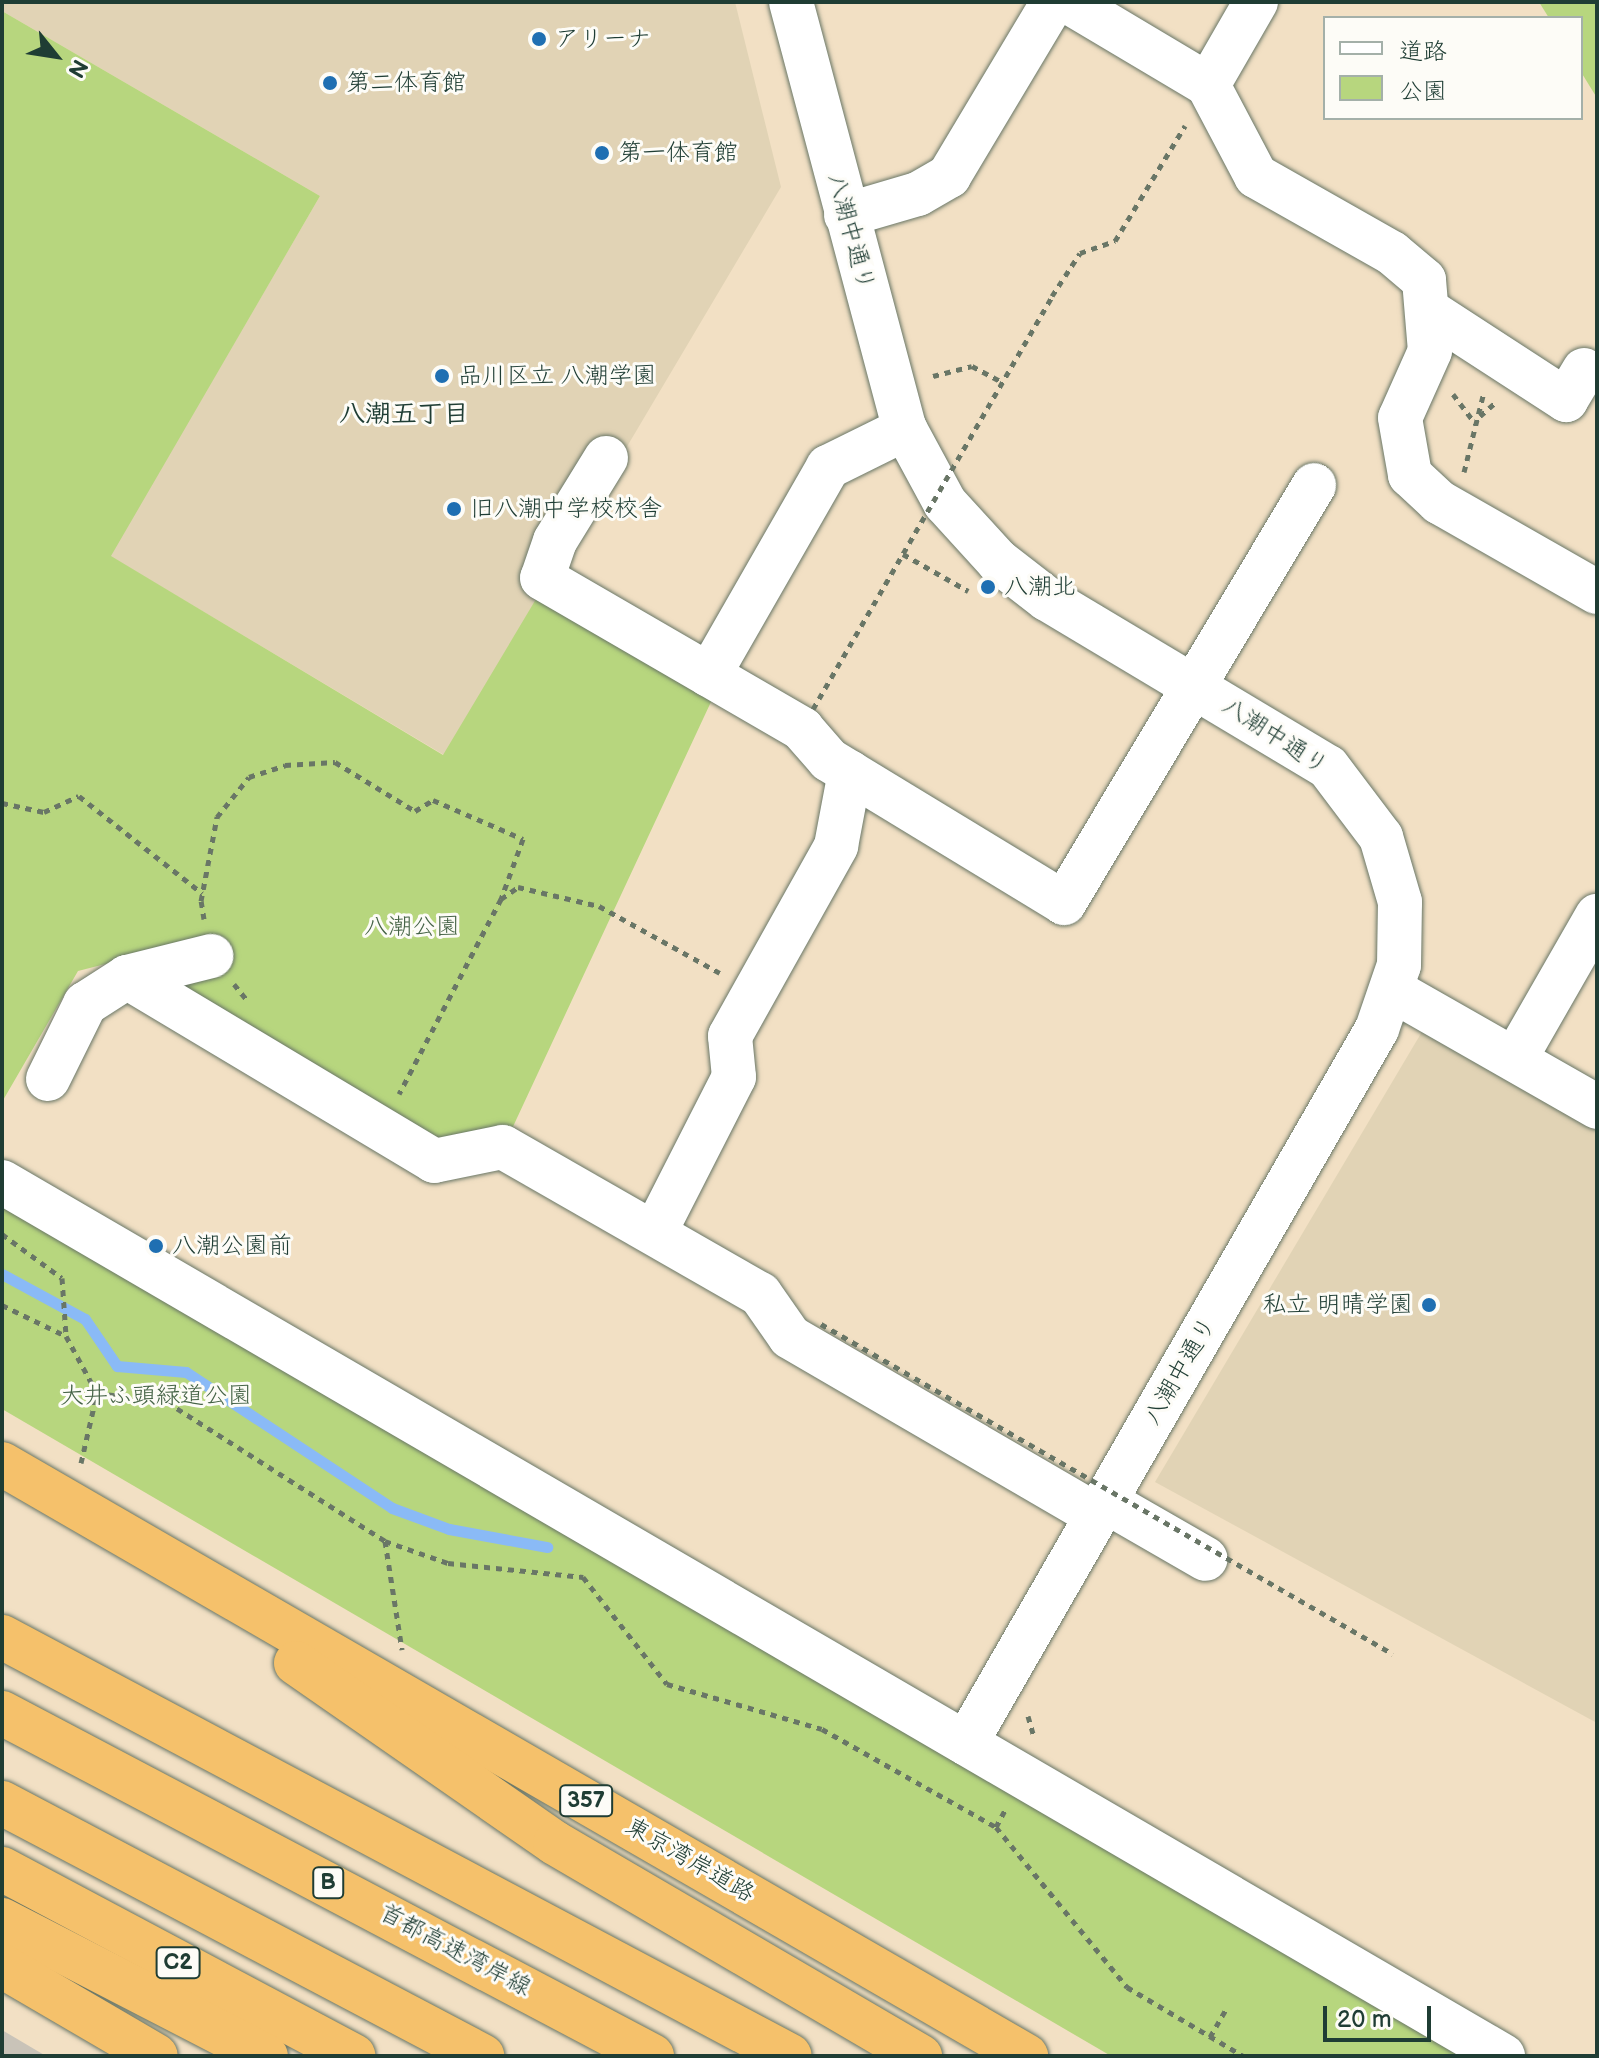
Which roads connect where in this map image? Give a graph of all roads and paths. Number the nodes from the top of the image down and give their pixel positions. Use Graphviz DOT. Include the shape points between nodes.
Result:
graph roads {
  1 [pos="791,2"];
  2 [pos="1053,2"];
  3 [pos="1069,2"];
  4 [pos="1256,2"];
  5 [pos="1208,85"];
  6 [pos="846,215"];
  7 [pos="1432,313"];
  8 [pos="1489,356"];
  9 [pos="1584,370"];
  10 [pos="925,378"];
  11 [pos="1002,382"];
  12 [pos="905,429"];
  13 [pos="606,458"];
  14 [pos="1314,485"];
  15 [pos="1439,502"];
  16 [pos="903,554"];
  17 [pos="969,592"];
  18 [pos="1597,592"];
  19 [pos="709,675"];
  20 [pos="1194,685"];
  21 [pos="813,709"];
  22 [pos="850,772"];
  23 [pos="2,803"];
  24 [pos="202,894"];
  25 [pos="501,899"];
  26 [pos="1597,916"];
  27 [pos="211,956"];
  28 [pos="127,977"];
  29 [pos="762,987"];
  30 [pos="1394,991"];
  31 [pos="1515,1059"];
  32 [pos="48,1079"];
  33 [pos="398,1092"];
  34 [pos="1597,1107"];
  35 [pos="2,1182"];
  36 [pos="655,1232"];
  37 [pos="2,1234"];
  38 [pos="2,1305"];
  39 [pos="821,1324"];
  40 [pos="66,1336"];
  41 [pos="97,1393"];
  42 [pos="2,1464"];
  43 [pos="80,1464"];
  44 [pos="1101,1508"];
  45 [pos="385,1541"];
  46 [pos="145,1547"];
  47 [pos="1206,1559"];
  48 [pos="2,1637"];
  49 [pos="1393,1654"];
  50 [pos="403,1657"];
  51 [pos="2,1713"];
  52 [pos="966,1743"];
  53 [pos="2,1803"];
  54 [pos="2,1869"];
  55 [pos="2,1920"];
  56 [pos="2,1966"];
  57 [pos="1226,2009"];
  58 [pos="1210,2037"];
  59 [pos="156,2056"];
  60 [pos="266,2056"];
  61 [pos="353,2056"];
  62 [pos="482,2056"];
  63 [pos="652,2056"];
  64 [pos="790,2056"];
  65 [pos="920,2056"];
  66 [pos="1026,2056"];
  67 [pos="1243,2056"];
  68 [pos="1503,2056"];
  1 -- 6 [label="street, 八潮中通り"];
  2 -- 6 [label="street" via="949,176 918,194"];
  3 -- 5 [label="street"];
  4 -- 5 [label="street"];
  5 -- 7 [label="street" via="1256,176 1408,264 1424,280"];
  5 -- 11 [label="path, bridge" via="1115,241 1080,253"];
  6 -- 12 [label="street, 八潮中通り"];
  7 -- 8 [label="street"];
  7 -- 15 [label="street" via="1430,351 1399,435 1410,475"];
  8 -- 9 [label="street" via="1566,400"];
  8 -- 15 [label="path" via="1468,464"];
  10 -- 11 [label="path" via="972,366"];
  11 -- 16 [label="path, bridge"];
  12 -- 19 [label="street" via="828,467"];
  12 -- 20 [label="street, 八潮中通り" via="945,503 998,561"];
  13 -- 19 [label="street" via="555,541 542,578"];
  14 -- 20 [label="street"];
  15 -- 18 [label="street"];
  16 -- 17 [label="path"];
  16 -- 21 [label="path, bridge"];
  19 -- 22 [label="street" via="817,739 829,760"];
  20 -- 22 [label="street" via="1064,903"];
  20 -- 30 [label="street, 八潮中通り" via="1320,762 1372,820 1398,882"];
  22 -- 29 [label="street" via="836,846"];
  23 -- 24 [label="path" via="44,812 79,796"];
  24 -- 25 [label="path" via="217,817 249,777 335,762 415,811 433,800 523,839"];
  24 -- 27 [label="path"];
  25 -- 29 [label="path" via="518,887 599,906 739,984"];
  25 -- 33 [label="path"];
  26 -- 31 [label="street"];
  27 -- 28 [label="street"];
  28 -- 32 [label="street" via="85,1004"];
  28 -- 36 [label="street" via="434,1161 503,1147"];
  29 -- 36 [label="street" via="730,1036 734,1077"];
  30 -- 31 [label="street"];
  30 -- 44 [label="street, 八潮中通り"];
  31 -- 34 [label="street"];
  35 -- 52 [label="street"];
  36 -- 44 [label="street" via="760,1294 790,1337"];
  37 -- 40 [label="path" via="62,1278"];
  38 -- 40 [label="path"];
  39 -- 49 [label="path, bridge"];
  40 -- 41 [label="path"];
  41 -- 43 [label="path"];
  41 -- 45 [label="path" via="167,1402"];
  42 -- 46 [label="highway, 東京湾岸道路 / 357"];
  44 -- 47 [label="street"];
  44 -- 52 [label="street, 八潮中通り"];
  45 -- 50 [label="path"];
  45 -- 58 [label="path" via="448,1563 583,1577 667,1684 822,1729 996,1827 1127,1987"];
  46 -- 65 [label="highway, 東京湾岸道路 / 357" via="222,1612 555,1843"];
  46 -- 66 [label="highway, 東京湾岸道路 / 357"];
  48 -- 64 [label="highway"];
  51 -- 63 [label="highway, 首都高速湾岸線 / B"];
  52 -- 68 [label="street"];
  53 -- 62 [label="highway"];
  54 -- 61 [label="highway, C2"];
  55 -- 60 [label="highway"];
  56 -- 59 [label="highway"];
  57 -- 58 [label="path"];
  58 -- 67 [label="path"];
}
